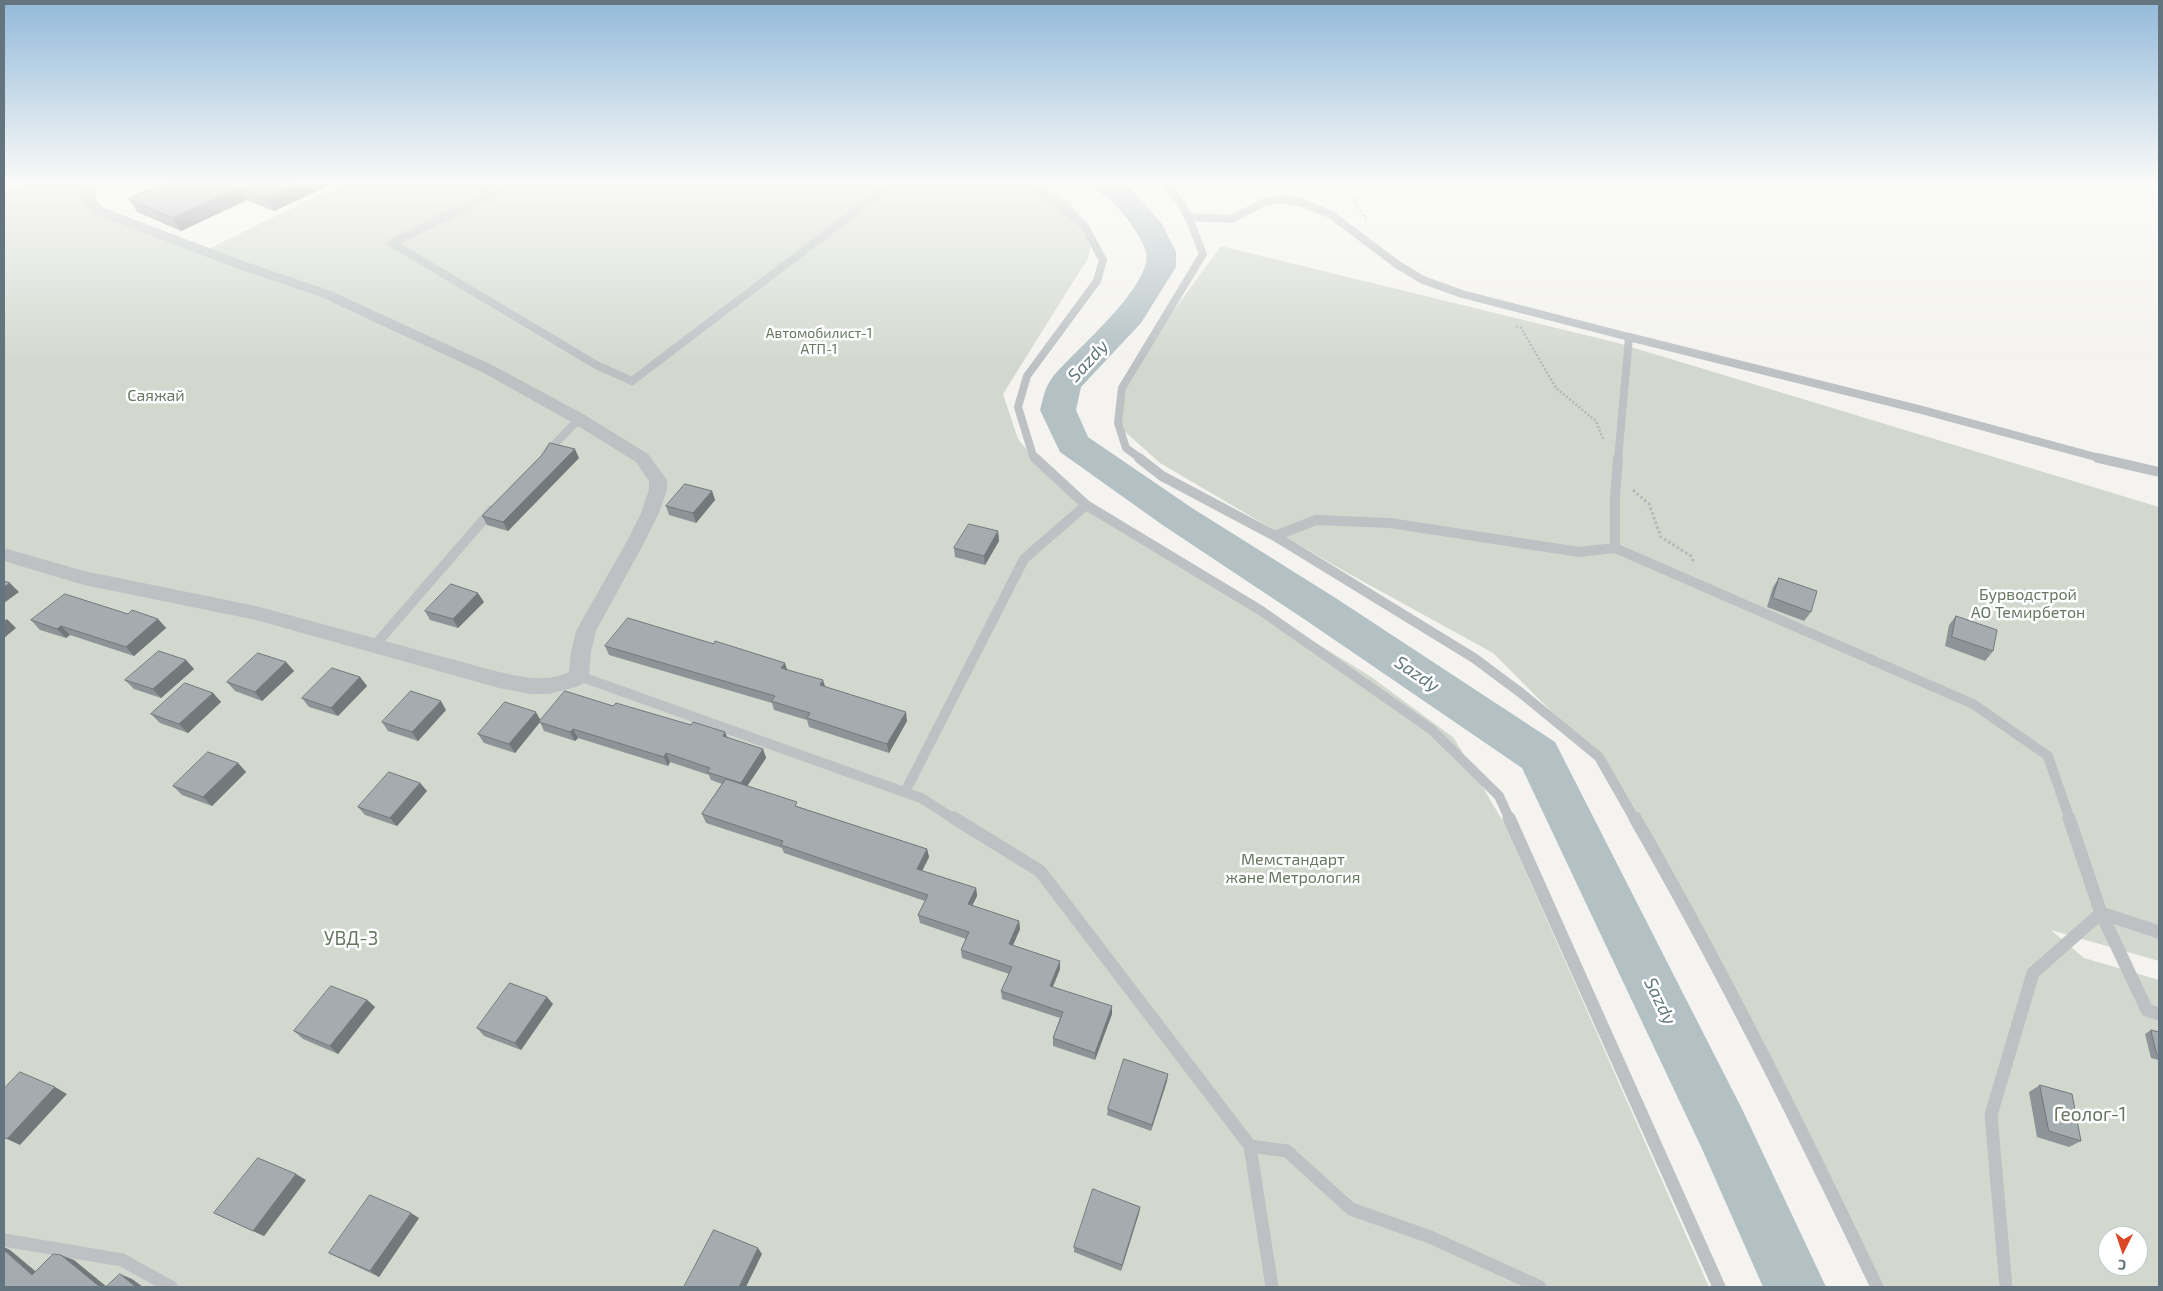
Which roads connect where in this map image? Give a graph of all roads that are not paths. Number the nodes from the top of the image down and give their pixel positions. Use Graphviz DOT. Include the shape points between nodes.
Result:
graph roads {
  1 [pos="184,243"];
  2 [pos="394,243"];
  3 [pos="814,243"];
  4 [pos="1094,243"];
  5 [pos="1199,243"];
  6 [pos="1369,243"];
  7 [pos="1629,337"];
  8 [pos="579,419"];
  9 [pos="541,459"];
  10 [pos="2159,472"];
  11 [pos="502,500"];
  12 [pos="1086,505"];
  13 [pos="1275,536"];
  14 [pos="1615,548"];
  15 [pos="4,554"];
  16 [pos="375,645"];
  17 [pos="579,676"];
  18 [pos="905,792"];
  19 [pos="2101,913"];
  20 [pos="2159,932"];
  21 [pos="2159,1014"];
  22 [pos="1250,1146"];
  23 [pos="4,1240"];
  24 [pos="171,1287"];
  25 [pos="1272,1287"];
  26 [pos="1540,1287"];
  27 [pos="1718,1287"];
  28 [pos="1877,1287"];
  29 [pos="2006,1287"];
  1 -- 8 [label="street" via="326,294 488,369"];
  2 -- 3 [label="lane" via="598,366 632,381"];
  4 -- 12 [label="lane" via="1103,260 1097,281 1027,376 1018,407 1033,456"];
  5 -- 13 [label="lane" via="1203,254 1122,388 1118,424 1126,448 1162,476"];
  6 -- 7 [label="lane" via="1423,280 1462,294"];
  7 -- 10 [label="lane"];
  7 -- 14 [label="lane" via="1617,476"];
  8 -- 9 [label="lane"];
  8 -- 17 [label="street" via="642,458 658,480 658,490 650,514 586,631"];
  11 -- 16 [label="lane"];
  12 -- 18 [label="lane" via="1024,559"];
  12 -- 27 [label="lane" via="1260,610 1432,730 1498,796"];
  13 -- 14 [label="lane" via="1316,520 1390,523 1580,552"];
  13 -- 28 [label="lane" via="1474,658 1599,757 1692,918 1812,1151"];
  14 -- 19 [label="lane" via="1973,704 2048,756"];
  15 -- 16 [label="street" via="84,578 256,612"];
  16 -- 17 [label="street" via="538,688 564,684"];
  17 -- 18 [label="lane"];
  18 -- 22 [label="lane" via="922,798 1040,871"];
  19 -- 20 [label="lane"];
  19 -- 21 [label="lane" via="2147,1010"];
  19 -- 29 [label="lane" via="2034,973 1991,1115"];
  22 -- 25 [label="lane"];
  22 -- 26 [label="lane" via="1286,1151 1351,1209 1430,1237"];
  23 -- 24 [label="lane" via="122,1260"];
}
